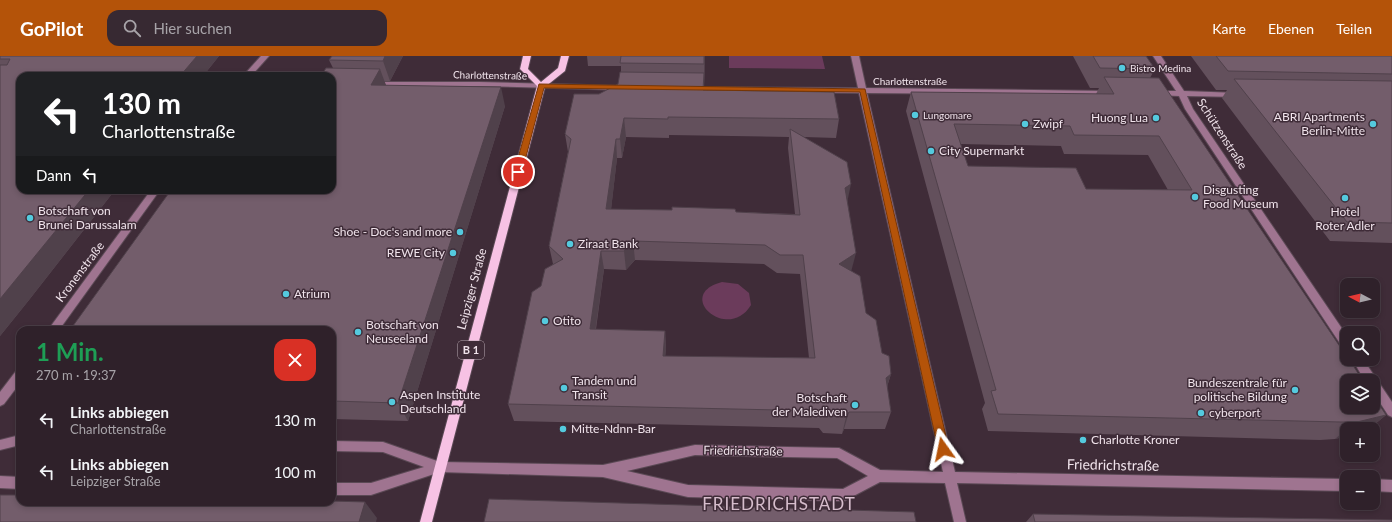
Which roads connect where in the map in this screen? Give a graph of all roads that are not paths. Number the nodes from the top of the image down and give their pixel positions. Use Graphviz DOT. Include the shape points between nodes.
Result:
graph roads {
  1 [pos="265,56"];
  2 [pos="527,56"];
  3 [pos="565,56"];
  4 [pos="855,56"];
  5 [pos="1157,56"];
  6 [pos="251,72"];
  7 [pos="362,84"];
  8 [pos="541,86"];
  9 [pos="630,88"];
  10 [pos="684,88"];
  11 [pos="863,90"];
  12 [pos="1115,93"];
  13 [pos="1146,93"];
  14 [pos="1182,94"];
  15 [pos="1246,95"];
  16 [pos="153,194"];
  17 [pos="56,326"];
  18 [pos="1340,334"];
  19 [pos="16,379"];
  20 [pos="1380,394"];
  21 [pos="0,401"];
  22 [pos="1392,412"];
  23 [pos="16,441"];
  24 [pos="0,445"];
  25 [pos="336,446"];
  26 [pos="440,468"];
  27 [pos="603,471"];
  28 [pos="879,476"];
  29 [pos="949,476"];
  30 [pos="0,482"];
  31 [pos="16,483"];
  32 [pos="1340,485"];
  33 [pos="1380,485"];
  34 [pos="1392,486"];
  35 [pos="336,488"];
  36 [pos="426,522"];
  37 [pos="960,522"];
  1 -- 6 [label="street"];
  2 -- 8 [label="main road" via="524,69"];
  3 -- 8 [label="main road" via="562,69"];
  4 -- 11 [label="street"];
  5 -- 14 [label="street, Schützenstraße"];
  7 -- 8 [label="street, Charlottenstraße"];
  8 -- 9 [label="street, Charlottenstraße"];
  8 -- 26 [label="main road, Leipziger Straße / B 1"];
  10 -- 11 [label="street, Charlottenstraße"];
  11 -- 12 [label="street, Charlottenstraße"];
  11 -- 29 [label="street"];
  13 -- 14 [label="street"];
  14 -- 15 [label="street"];
  14 -- 18 [label="street, Schützenstraße" via="1189,109"];
  16 -- 17 [label="street, Kronenstraße"];
  19 -- 21 [label="street"];
  20 -- 22 [label="street"];
  23 -- 24 [label="street"];
  25 -- 26 [label="street, Friedrichstraße" via="383,447"];
  26 -- 27 [label="street, Friedrichstraße"];
  26 -- 35 [label="street, Friedrichstraße" via="371,489"];
  26 -- 36 [label="main road, Leipziger Straße / B 1"];
  27 -- 28 [label="street, Friedrichstraße" via="688,491 844,495"];
  27 -- 28 [label="street, Friedrichstraße" via="694,450 839,454"];
  28 -- 29 [label="street, Friedrichstraße"];
  29 -- 32 [label="street, Friedrichstraße"];
  29 -- 37 [label="street"];
  30 -- 31 [label="street"];
  33 -- 34 [label="street"];
}
